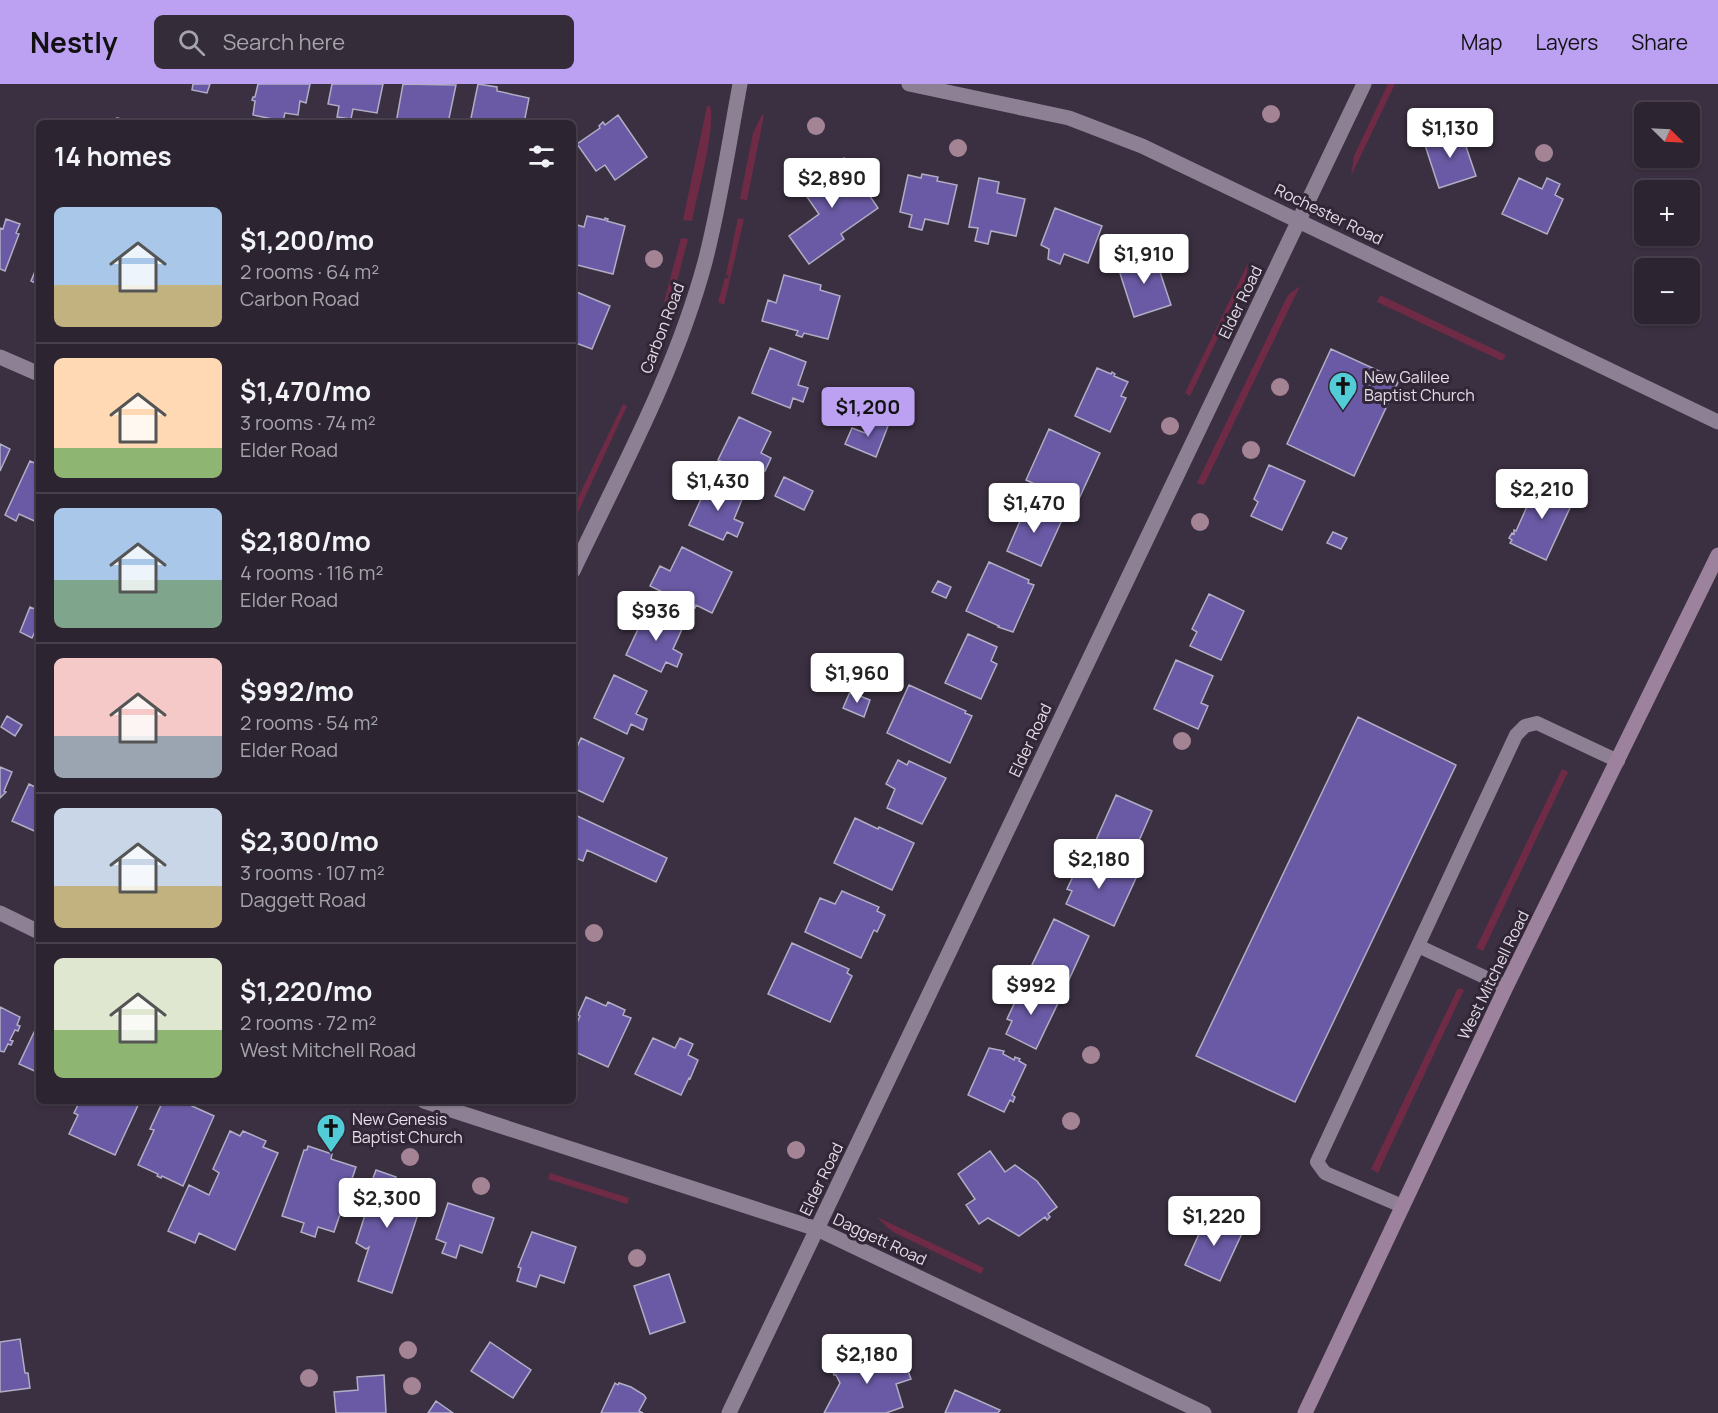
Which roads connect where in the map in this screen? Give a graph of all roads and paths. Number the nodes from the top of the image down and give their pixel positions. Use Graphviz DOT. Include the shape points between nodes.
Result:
graph roads {
  1 [pos="740,84"];
  2 [pos="909,84"];
  3 [pos="1364,84"];
  4 [pos="1299,220"];
  5 [pos="0,357"];
  6 [pos="36,373"];
  7 [pos="1718,422"];
  8 [pos="1718,555"];
  9 [pos="576,565"];
  10 [pos="1618,761"];
  11 [pos="0,913"];
  12 [pos="36,931"];
  13 [pos="1418,946"];
  14 [pos="1506,987"];
  15 [pos="432,1104"];
  16 [pos="1402,1206"];
  17 [pos="817,1229"];
  18 [pos="729,1413"];
  19 [pos="1204,1413"];
  20 [pos="1305,1413"];
  1 -- 9 [label="street, Carbon Road" via="705,261 689,312 650,407"];
  2 -- 4 [label="street, Rochester Road" via="1081,122 1142,146"];
  3 -- 4 [label="street, Elder Road"];
  4 -- 7 [label="street, Rochester Road"];
  4 -- 17 [label="street, Elder Road"];
  5 -- 6 [label="street"];
  8 -- 10 [label="main road, West Mitchell Road"];
  10 -- 13 [label="lane" via="1537,723 1525,726 1516,735"];
  10 -- 14 [label="main road, West Mitchell Road"];
  11 -- 12 [label="street"];
  13 -- 14 [label="lane"];
  13 -- 16 [label="lane" via="1317,1162 1325,1173"];
  14 -- 16 [label="main road, West Mitchell Road"];
  15 -- 17 [label="street, Daggett Road"];
  16 -- 20 [label="main road, West Mitchell Road"];
  17 -- 18 [label="street, Elder Road"];
  17 -- 19 [label="street, Daggett Road"];
}
